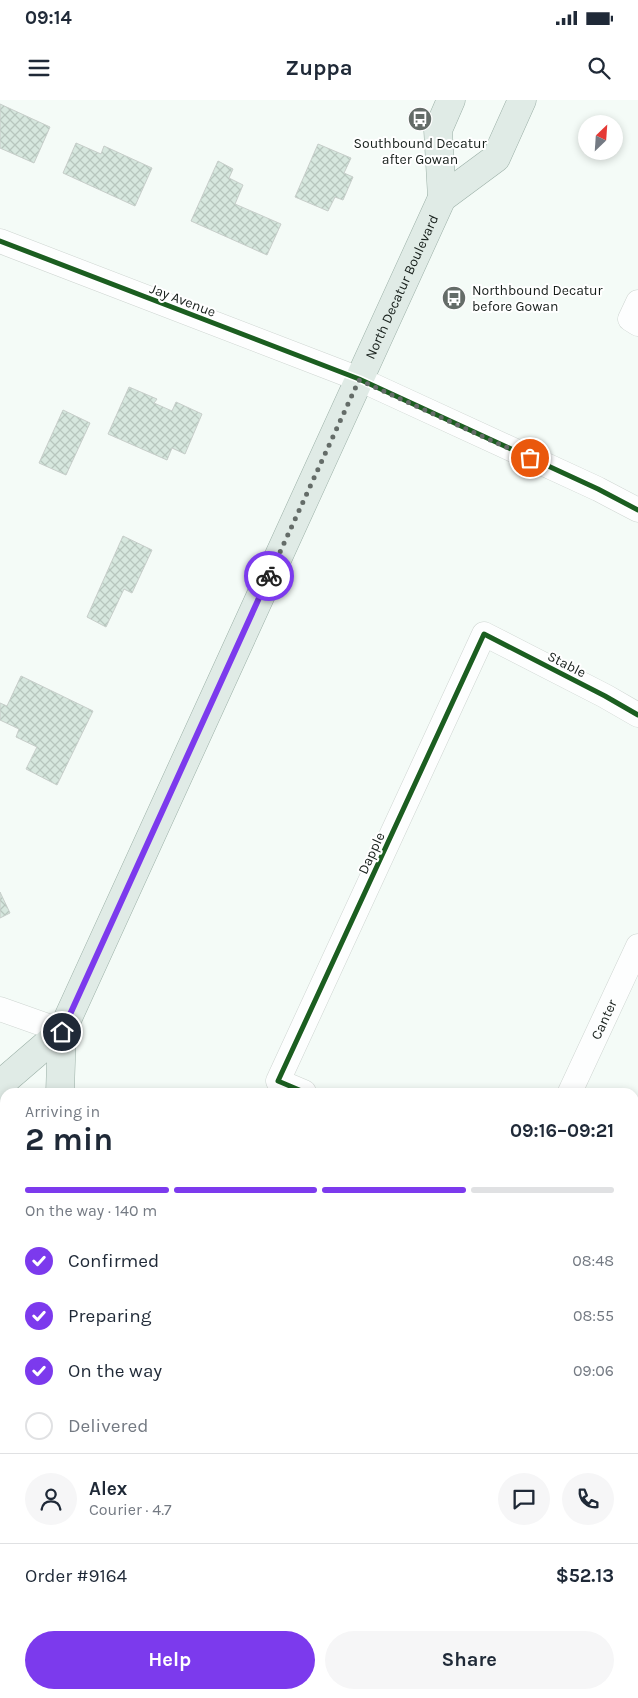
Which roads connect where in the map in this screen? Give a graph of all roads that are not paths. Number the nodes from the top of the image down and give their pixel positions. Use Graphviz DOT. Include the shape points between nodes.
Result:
graph roads {
  1 [pos="451,100"];
  2 [pos="522,100"];
  3 [pos="442,198"];
  4 [pos="0,241"];
  5 [pos="359,380"];
  6 [pos="638,510"];
  7 [pos="484,634"];
  8 [pos="638,715"];
  9 [pos="638,946"];
  10 [pos="0,1009"];
  11 [pos="62,1032"];
  12 [pos="1,1088"];
  13 [pos="60,1088"];
  14 [pos="295,1088"];
  15 [pos="572,1088"];
  1 -- 3 [label="main road, North Decatur Boulevard" via="438,130"];
  2 -- 3 [label="main road, North Decatur Boulevard" via="496,158"];
  3 -- 5 [label="main road, North Decatur Boulevard"];
  4 -- 5 [label="street, Jay Avenue"];
  5 -- 6 [label="street, Jay Avenue"];
  5 -- 11 [label="main road, North Decatur Boulevard"];
  7 -- 8 [label="street, Stable"];
  7 -- 14 [label="street, Dapple" via="278,1081"];
  9 -- 15 [label="street, Canter"];
  10 -- 11 [label="street"];
  11 -- 12 [label="main road, North Decatur Boulevard" via="4,1081"];
  11 -- 13 [label="main road, North Decatur Boulevard"];
}
